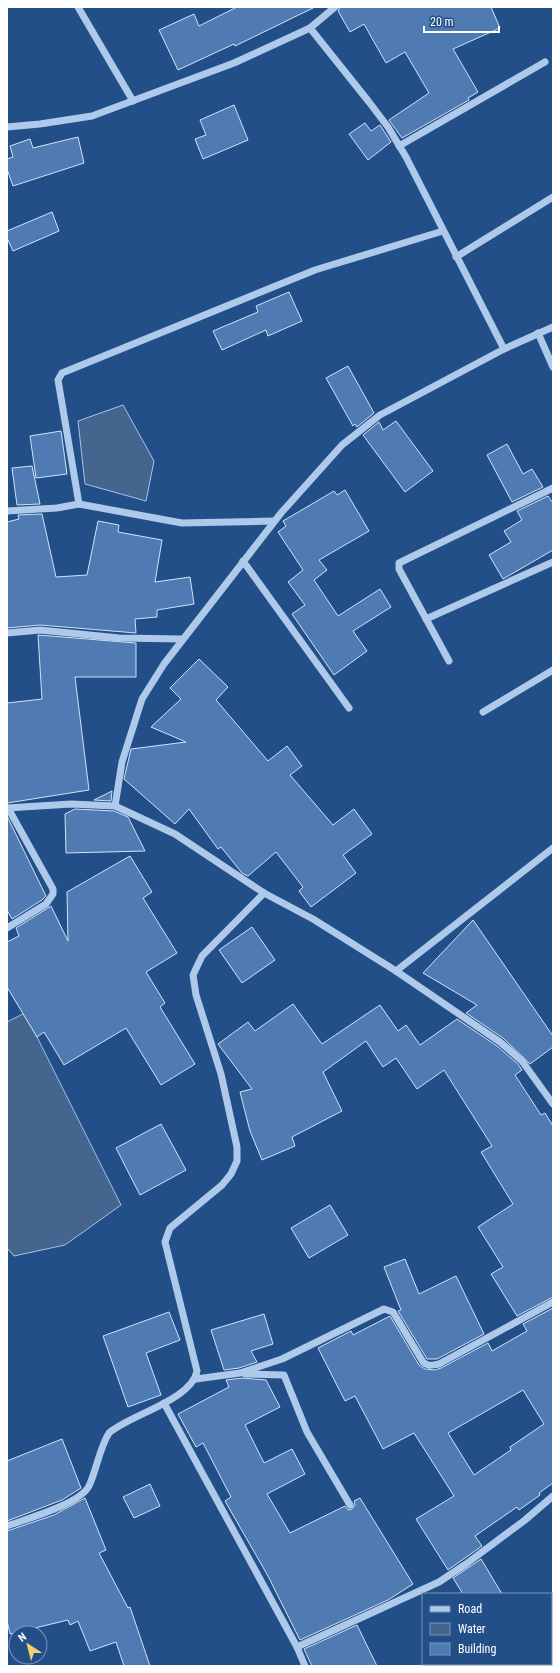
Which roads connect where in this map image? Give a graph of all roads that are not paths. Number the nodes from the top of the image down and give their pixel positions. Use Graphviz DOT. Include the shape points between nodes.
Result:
graph roads {
  1 [pos="78,7"];
  2 [pos="335,7"];
  3 [pos="310,28"];
  4 [pos="545,62"];
  5 [pos="133,101"];
  6 [pos="7,127"];
  7 [pos="399,146"];
  8 [pos="553,196"];
  9 [pos="443,231"];
  10 [pos="456,257"];
  11 [pos="553,326"];
  12 [pos="538,333"];
  13 [pos="504,349"];
  14 [pos="553,368"];
  15 [pos="553,488"];
  16 [pos="80,504"];
  17 [pos="7,511"];
  18 [pos="274,521"];
  19 [pos="244,560"];
  20 [pos="553,562"];
  21 [pos="426,619"];
  22 [pos="7,633"];
  23 [pos="182,639"];
  24 [pos="449,661"];
  25 [pos="553,670"];
  26 [pos="349,708"];
  27 [pos="483,712"];
  28 [pos="115,806"];
  29 [pos="7,808"];
  30 [pos="553,848"];
  31 [pos="264,892"];
  32 [pos="7,928"];
  33 [pos="396,971"];
  34 [pos="553,1104"];
  35 [pos="553,1302"];
  36 [pos="240,1373"];
  37 [pos="196,1379"];
  38 [pos="164,1403"];
  39 [pos="553,1496"];
  40 [pos="350,1505"];
  41 [pos="8,1523"];
  42 [pos="297,1647"];
  43 [pos="304,1666"];
  1 -- 5 [label="street"];
  2 -- 3 [label="street"];
  3 -- 5 [label="street" via="234,63"];
  3 -- 7 [label="street" via="369,102"];
  4 -- 7 [label="street"];
  5 -- 6 [label="street" via="92,116"];
  7 -- 9 [label="street"];
  8 -- 10 [label="street"];
  9 -- 10 [label="street"];
  9 -- 16 [label="street" via="315,270 62,373 58,380"];
  10 -- 13 [label="street"];
  11 -- 12 [label="street"];
  12 -- 13 [label="street"];
  12 -- 14 [label="street"];
  13 -- 18 [label="street" via="380,414 342,445"];
  15 -- 21 [label="street" via="399,563 399,569"];
  16 -- 17 [label="street"];
  16 -- 18 [label="street" via="182,522"];
  18 -- 19 [label="street"];
  19 -- 23 [label="street"];
  19 -- 26 [label="street"];
  20 -- 21 [label="street"];
  21 -- 24 [label="street"];
  22 -- 23 [label="street" via="40,630 119,638"];
  23 -- 28 [label="street" via="142,699 122,762"];
  25 -- 27 [label="street"];
  28 -- 29 [label="street" via="70,804"];
  28 -- 31 [label="street" via="175,834"];
  29 -- 32 [label="street" via="53,894 46,904"];
  30 -- 33 [label="street"];
  31 -- 33 [label="street"];
  31 -- 37 [label="street" via="202,956 193,975 196,995 221,1074 237,1147 237,1161 231,1174 222,1185 170,1228 165,1242 197,1371"];
  33 -- 34 [label="street" via="500,1042 522,1062"];
  35 -- 36 [label="street" via="431,1366 426,1366 423,1362 393,1312 384,1309 282,1359"];
  36 -- 37 [label="street"];
  36 -- 40 [label="street" via="284,1375 307,1432"];
  37 -- 38 [label="street"];
  38 -- 41 [label="street" via="109,1434 90,1484 84,1492 50,1512"];
  38 -- 42 [label="street"];
  39 -- 42 [label="street" via="513,1529 439,1582"];
  42 -- 43 [label="street"];
}
